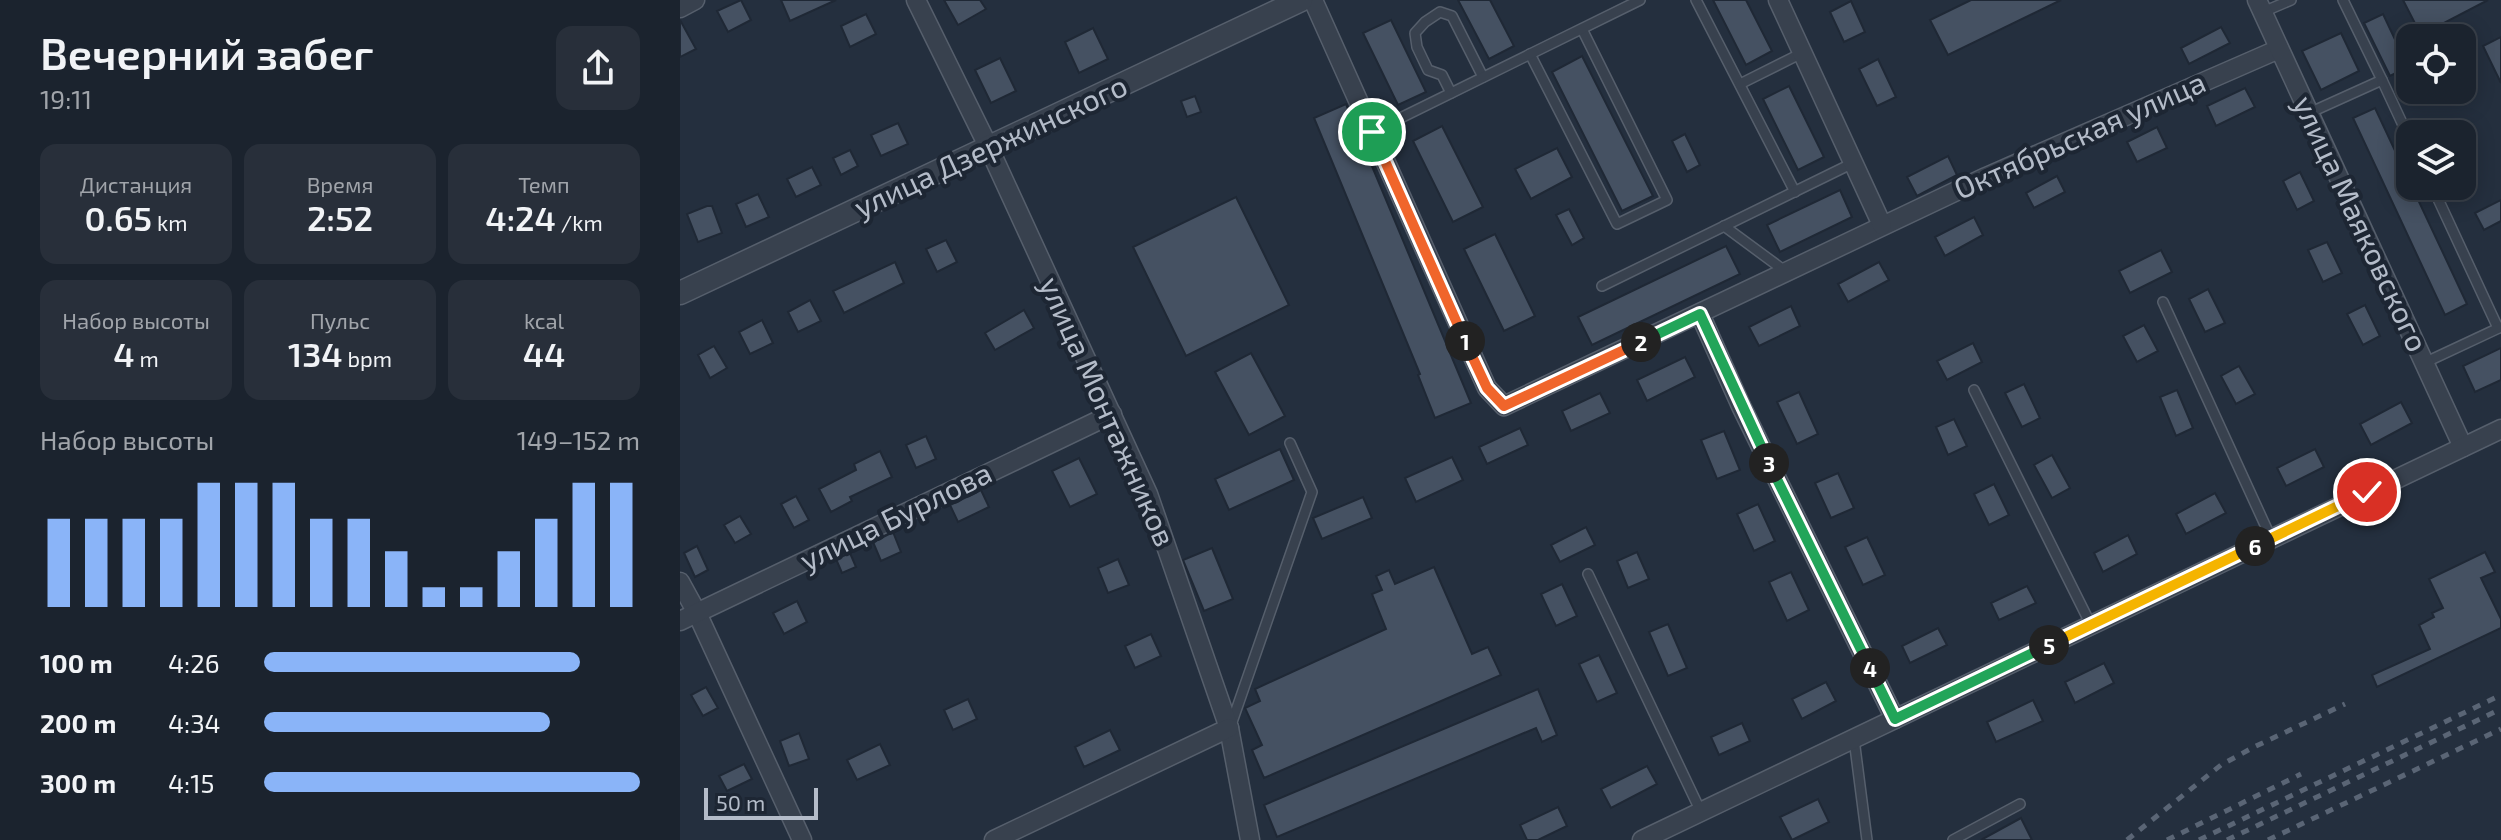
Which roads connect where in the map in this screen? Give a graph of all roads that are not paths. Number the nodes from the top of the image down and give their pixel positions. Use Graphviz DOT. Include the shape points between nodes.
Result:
graph roads {
  1 [pos="695,0"];
  2 [pos="916,0"];
  3 [pos="1301,0"];
  4 [pos="1313,0"];
  5 [pos="1640,0"];
  6 [pos="1696,0"];
  7 [pos="1778,0"];
  8 [pos="2291,0"];
  9 [pos="2343,0"];
  10 [pos="2260,6"];
  11 [pos="680,8"];
  12 [pos="1582,29"];
  13 [pos="2279,49"];
  14 [pos="1802,53"];
  15 [pos="1530,54"];
  16 [pos="1483,77"];
  17 [pos="2382,80"];
  18 [pos="1740,84"];
  19 [pos="1451,93"];
  20 [pos="2309,113"];
  21 [pos="2401,120"];
  22 [pos="1372,132"];
  23 [pos="989,148"];
  24 [pos="1853,163"];
  25 [pos="1795,192"];
  26 [pos="2439,200"];
  27 [pos="1882,225"];
  28 [pos="1724,226"];
  29 [pos="1785,271"];
  30 [pos="1602,286"];
  31 [pos="680,293"];
  32 [pos="2163,302"];
  33 [pos="1700,314"];
  34 [pos="2500,328"];
  35 [pos="2424,363"];
  36 [pos="1974,390"];
  37 [pos="1112,414"];
  38 [pos="2501,429"];
  39 [pos="1290,443"];
  40 [pos="2463,447"];
  41 [pos="2271,538"];
  42 [pos="1588,574"];
  43 [pos="680,582"];
  44 [pos="688,617"];
  45 [pos="2091,625"];
  46 [pos="1895,719"];
  47 [pos="1229,728"];
  48 [pos="1854,739"];
  49 [pos="2020,804"];
  50 [pos="1701,812"];
  51 [pos="802,840"];
  52 [pos="994,840"];
  53 [pos="1250,840"];
  54 [pos="1642,840"];
  55 [pos="1867,840"];
  56 [pos="1953,840"];
  1 -- 11 [label="street"];
  2 -- 23 [label="street, улица Монтажников"];
  3 -- 23 [label="street, улица Дзержинского"];
  4 -- 22 [label="street"];
  5 -- 12 [label="lane"];
  6 -- 18 [label="lane"];
  7 -- 14 [label="street"];
  8 -- 10 [label="lane"];
  9 -- 17 [label="lane"];
  10 -- 13 [label="street, улица Маяковского"];
  12 -- 15 [label="lane"];
  12 -- 15 [label="lane" via="1667,200 1630,218 1617,224"];
  13 -- 20 [label="street, улица Маяковского"];
  13 -- 27 [label="street, Октябрьская улица"];
  14 -- 18 [label="lane"];
  14 -- 24 [label="street"];
  15 -- 16 [label="lane"];
  16 -- 19 [label="lane"];
  16 -- 19 [label="lane" via="1452,16 1440,12 1415,33 1428,70 1442,75"];
  17 -- 20 [label="lane"];
  17 -- 21 [label="lane"];
  18 -- 25 [label="lane"];
  19 -- 22 [label="lane"];
  20 -- 35 [label="street, улица Маяковского"];
  22 -- 33 [label="street, Октябрьская улица" via="1487,388 1504,406"];
  23 -- 31 [label="street, улица Дзержинского"];
  23 -- 37 [label="street, улица Монтажников"];
  24 -- 25 [label="lane"];
  24 -- 27 [label="street"];
  25 -- 28 [label="lane"];
  26 -- 34 [label="lane"];
  27 -- 29 [label="street, Октябрьская улица"];
  28 -- 29 [label="lane"];
  28 -- 30 [label="lane"];
  29 -- 33 [label="street, Октябрьская улица"];
  32 -- 41 [label="lane"];
  33 -- 46 [label="street"];
  34 -- 35 [label="lane"];
  35 -- 40 [label="street, улица Маяковского"];
  36 -- 45 [label="lane"];
  37 -- 44 [label="street, улица Бурлова"];
  37 -- 47 [label="street, улица Монтажников" via="1148,494"];
  38 -- 40 [label="street"];
  39 -- 47 [label="lane" via="1312,492"];
  40 -- 41 [label="street"];
  41 -- 45 [label="street"];
  42 -- 50 [label="lane"];
  43 -- 44 [label="street"];
  44 -- 51 [label="street"];
  45 -- 46 [label="street"];
  46 -- 48 [label="street"];
  47 -- 52 [label="street"];
  47 -- 53 [label="street, улица Монтажников"];
  48 -- 50 [label="street"];
  48 -- 55 [label="lane"];
  49 -- 56 [label="lane"];
  50 -- 54 [label="street"];
}
